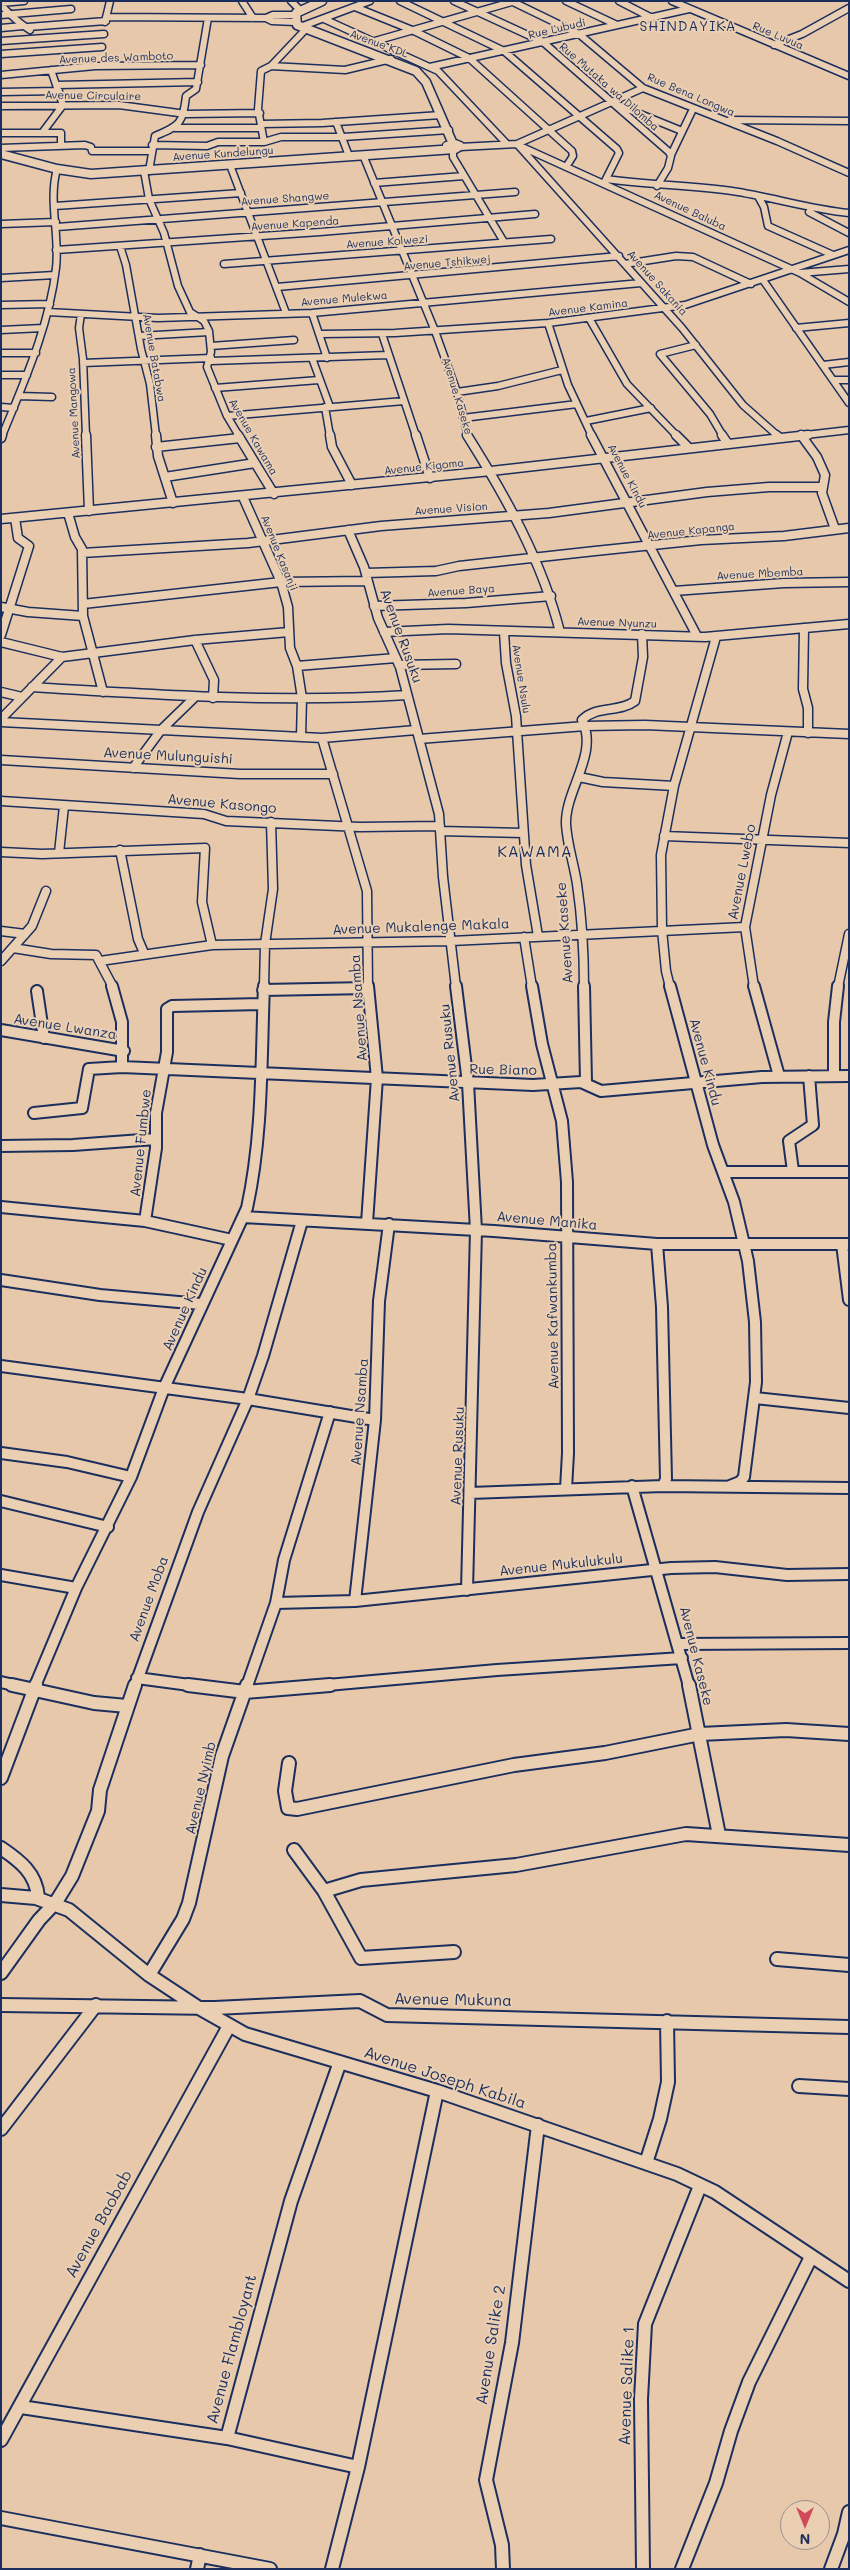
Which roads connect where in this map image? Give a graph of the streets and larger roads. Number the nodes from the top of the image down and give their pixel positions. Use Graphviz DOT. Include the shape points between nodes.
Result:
graph roads {
  1 [pos="24,1"];
  2 [pos="52,1"];
  3 [pos="110,1"];
  4 [pos="242,1"];
  5 [pos="290,1"];
  6 [pos="322,1"];
  7 [pos="370,1"];
  8 [pos="400,1"];
  9 [pos="454,1"];
  10 [pos="513,1"];
  11 [pos="566,1"];
  12 [pos="619,1"];
  13 [pos="672,1"];
  14 [pos="1,4"];
  15 [pos="355,7"];
  16 [pos="71,9"];
  17 [pos="689,9"];
  18 [pos="848,9"];
  19 [pos="56,11"];
  20 [pos="478,12"];
  21 [pos="9,15"];
  22 [pos="1,16"];
  23 [pos="208,18"];
  24 [pos="252,18"];
  25 [pos="652,18"];
  26 [pos="106,19"];
  27 [pos="324,19"];
  28 [pos="299,21"];
  29 [pos="443,21"];
  30 [pos="26,26"];
  31 [pos="617,26"];
  32 [pos="1,28"];
  33 [pos="412,30"];
  34 [pos="104,34"];
  35 [pos="580,34"];
  36 [pos="33,38"];
  37 [pos="1,41"];
  38 [pos="375,41"];
  39 [pos="543,42"];
  40 [pos="774,46"];
  41 [pos="102,47"];
  42 [pos="504,51"];
  43 [pos="36,52"];
  44 [pos="1,54"];
  45 [pos="469,58"];
  46 [pos="391,59"];
  47 [pos="201,65"];
  48 [pos="99,66"];
  49 [pos="271,66"];
  50 [pos="430,67"];
  51 [pos="51,70"];
  52 [pos="1,75"];
  53 [pos="849,76"];
  54 [pos="198,82"];
  55 [pos="58,88"];
  56 [pos="643,88"];
  57 [pos="1,92"];
  58 [pos="611,102"];
  59 [pos="63,105"];
  60 [pos="1,106"];
  61 [pos="693,109"];
  62 [pos="184,113"];
  63 [pos="260,113"];
  64 [pos="441,115"];
  65 [pos="579,116"];
  66 [pos="718,119"];
  67 [pos="849,121"];
  68 [pos="336,122"];
  69 [pos="261,126"];
  70 [pos="175,128"];
  71 [pos="448,130"];
  72 [pos="548,130"];
  73 [pos="682,131"];
  74 [pos="1,133"];
  75 [pos="42,133"];
  76 [pos="343,137"];
  77 [pos="264,142"];
  78 [pos="506,143"];
  79 [pos="61,145"];
  80 [pos="518,145"];
  81 [pos="453,147"];
  82 [pos="1,148"];
  83 [pos="151,148"];
  84 [pos="670,153"];
  85 [pos="1,154"];
  86 [pos="363,155"];
  87 [pos="350,156"];
  88 [pos="230,165"];
  89 [pos="566,167"];
  90 [pos="58,169"];
  91 [pos="146,171"];
  92 [pos="849,173"];
  93 [pos="464,176"];
  94 [pos="605,181"];
  95 [pos="374,183"];
  96 [pos="657,186"];
  97 [pos="241,192"];
  98 [pos="516,192"];
  99 [pos="477,195"];
  100 [pos="758,196"];
  101 [pos="149,199"];
  102 [pos="382,202"];
  103 [pos="55,206"];
  104 [pos="797,206"];
  105 [pos="248,212"];
  106 [pos="849,213"];
  107 [pos="535,214"];
  108 [pos="490,218"];
  109 [pos="157,219"];
  110 [pos="1,224"];
  111 [pos="56,224"];
  112 [pos="393,226"];
  113 [pos="849,233"];
  114 [pos="257,236"];
  115 [pos="551,238"];
  116 [pos="504,242"];
  117 [pos="168,243"];
  118 [pos="120,246"];
  119 [pos="56,250"];
  120 [pos="849,250"];
  121 [pos="404,251"];
  122 [pos="834,255"];
  123 [pos="619,256"];
  124 [pos="266,261"];
  125 [pos="224,264"];
  126 [pos="625,264"];
  127 [pos="793,269"];
  128 [pos="847,270"];
  129 [pos="800,272"];
  130 [pos="55,275"];
  131 [pos="414,276"];
  132 [pos="1,278"];
  133 [pos="763,280"];
  134 [pos="641,283"];
  135 [pos="751,284"];
  136 [pos="277,287"];
  137 [pos="425,302"];
  138 [pos="849,302"];
  139 [pos="50,304"];
  140 [pos="1,306"];
  141 [pos="664,308"];
  142 [pos="48,312"];
  143 [pos="286,313"];
  144 [pos="312,313"];
  145 [pos="81,314"];
  146 [pos="196,317"];
  147 [pos="136,318"];
  148 [pos="589,318"];
  149 [pos="548,323"];
  150 [pos="849,323"];
  151 [pos="43,328"];
  152 [pos="796,328"];
  153 [pos="1,330"];
  154 [pos="435,331"];
  155 [pos="209,332"];
  156 [pos="321,334"];
  157 [pos="382,334"];
  158 [pos="139,336"];
  159 [pos="294,340"];
  160 [pos="696,345"];
  161 [pos="211,346"];
  162 [pos="1,353"];
  163 [pos="36,353"];
  164 [pos="388,355"];
  165 [pos="312,358"];
  166 [pos="327,358"];
  167 [pos="211,359"];
  168 [pos="144,360"];
  169 [pos="849,362"];
  170 [pos="83,363"];
  171 [pos="823,365"];
  172 [pos="562,370"];
  173 [pos="1,375"];
  174 [pos="27,375"];
  175 [pos="319,380"];
  176 [pos="834,380"];
  177 [pos="849,380"];
  178 [pos="215,388"];
  179 [pos="457,392"];
  180 [pos="19,396"];
  181 [pos="52,396"];
  182 [pos="404,401"];
  183 [pos="849,403"];
  184 [pos="577,404"];
  185 [pos="328,407"];
  186 [pos="1,408"];
  187 [pos="14,408"];
  188 [pos="651,408"];
  189 [pos="227,416"];
  190 [pos="462,418"];
  191 [pos="586,421"];
  192 [pos="849,430"];
  193 [pos="801,435"];
  194 [pos="1,437"];
  195 [pos="240,438"];
  196 [pos="780,438"];
  197 [pos="728,444"];
  198 [pos="156,447"];
  199 [pos="689,448"];
  200 [pos="602,458"];
  201 [pos="255,464"];
  202 [pos="491,471"];
  203 [pos="165,477"];
  204 [pos="430,478"];
  205 [pos="352,486"];
  206 [pos="822,487"];
  207 [pos="274,494"];
  208 [pos="243,497"];
  209 [pos="173,503"];
  210 [pos="627,503"];
  211 [pos="89,511"];
  212 [pos="68,513"];
  213 [pos="513,516"];
  214 [pos="14,518"];
  215 [pos="1,519"];
  216 [pos="835,528"];
  217 [pos="847,528"];
  218 [pos="348,530"];
  219 [pos="849,539"];
  220 [pos="263,541"];
  221 [pos="651,546"];
  222 [pos="82,553"];
  223 [pos="535,558"];
  224 [pos="367,577"];
  225 [pos="281,582"];
  226 [pos="849,582"];
  227 [pos="674,592"];
  228 [pos="551,596"];
  229 [pos="83,604"];
  230 [pos="374,606"];
  231 [pos="5,608"];
  232 [pos="83,616"];
  233 [pos="849,624"];
  234 [pos="804,628"];
  235 [pos="289,632"];
  236 [pos="384,632"];
  237 [pos="504,632"];
  238 [pos="560,632"];
  239 [pos="642,634"];
  240 [pos="1,635"];
  241 [pos="697,636"];
  242 [pos="716,637"];
  243 [pos="196,640"];
  244 [pos="1,642"];
  245 [pos="92,654"];
  246 [pos="62,657"];
  247 [pos="398,662"];
  248 [pos="456,664"];
  249 [pos="297,666"];
  250 [pos="32,686"];
  251 [pos="1,692"];
  252 [pos="103,692"];
  253 [pos="407,695"];
  254 [pos="22,696"];
  255 [pos="195,697"];
  256 [pos="213,698"];
  257 [pos="302,698"];
  258 [pos="1,720"];
  259 [pos="585,726"];
  260 [pos="689,728"];
  261 [pos="161,730"];
  262 [pos="516,730"];
  263 [pos="788,732"];
  264 [pos="808,733"];
  265 [pos="418,734"];
  266 [pos="849,734"];
  267 [pos="301,737"];
  268 [pos="322,738"];
  269 [pos="1,760"];
  270 [pos="133,768"];
  271 [pos="333,774"];
  272 [pos="579,777"];
  273 [pos="674,786"];
  274 [pos="1,801"];
  275 [pos="64,806"];
  276 [pos="271,822"];
  277 [pos="350,826"];
  278 [pos="440,828"];
  279 [pos="523,833"];
  280 [pos="664,836"];
  281 [pos="763,840"];
  282 [pos="849,843"];
  283 [pos="120,850"];
  284 [pos="1,852"];
  285 [pos="59,853"];
  286 [pos="46,891"];
  287 [pos="745,927"];
  288 [pos="662,930"];
  289 [pos="1,931"];
  290 [pos="25,934"];
  291 [pos="580,934"];
  292 [pos="849,934"];
  293 [pos="538,936"];
  294 [pos="524,937"];
  295 [pos="451,941"];
  296 [pos="369,943"];
  297 [pos="265,944"];
  298 [pos="212,945"];
  299 [pos="12,948"];
  300 [pos="144,953"];
  301 [pos="1,961"];
  302 [pos="100,961"];
  303 [pos="368,988"];
  304 [pos="263,990"];
  305 [pos="37,991"];
  306 [pos="262,1004"];
  307 [pos="1,1030"];
  308 [pos="44,1038"];
  309 [pos="124,1051"];
  310 [pos="122,1067"];
  311 [pos="165,1069"];
  312 [pos="259,1074"];
  313 [pos="780,1076"];
  314 [pos="810,1076"];
  315 [pos="834,1076"];
  316 [pos="849,1076"];
  317 [pos="377,1078"];
  318 [pos="696,1081"];
  319 [pos="468,1082"];
  320 [pos="586,1082"];
  321 [pos="554,1084"];
  322 [pos="34,1113"];
  323 [pos="156,1139"];
  324 [pos="1,1146"];
  325 [pos="793,1171"];
  326 [pos="725,1172"];
  327 [pos="849,1172"];
  328 [pos="1,1207"];
  329 [pos="243,1217"];
  330 [pos="145,1221"];
  331 [pos="302,1221"];
  332 [pos="366,1223"];
  333 [pos="389,1224"];
  334 [pos="476,1230"];
  335 [pos="566,1237"];
  336 [pos="232,1240"];
  337 [pos="745,1243"];
  338 [pos="657,1244"];
  339 [pos="845,1244"];
  340 [pos="1,1280"];
  341 [pos="849,1300"];
  342 [pos="201,1304"];
  343 [pos="1,1366"];
  344 [pos="164,1388"];
  345 [pos="755,1398"];
  346 [pos="248,1399"];
  347 [pos="849,1408"];
  348 [pos="330,1412"];
  349 [pos="375,1420"];
  350 [pos="1,1453"];
  351 [pos="132,1477"];
  352 [pos="632,1486"];
  353 [pos="663,1486"];
  354 [pos="730,1486"];
  355 [pos="849,1488"];
  356 [pos="566,1489"];
  357 [pos="470,1493"];
  358 [pos="1,1501"];
  359 [pos="108,1527"];
  360 [pos="658,1569"];
  361 [pos="849,1574"];
  362 [pos="1,1575"];
  363 [pos="76,1588"];
  364 [pos="466,1590"];
  365 [pos="355,1601"];
  366 [pos="276,1604"];
  367 [pos="849,1643"];
  368 [pos="679,1644"];
  369 [pos="682,1658"];
  370 [pos="137,1678"];
  371 [pos="1,1682"];
  372 [pos="34,1688"];
  373 [pos="245,1692"];
  374 [pos="127,1706"];
  375 [pos="700,1734"];
  376 [pos="849,1734"];
  377 [pos="289,1763"];
  378 [pos="1,1778"];
  379 [pos="719,1835"];
  380 [pos="849,1845"];
  381 [pos="1,1848"];
  382 [pos="294,1850"];
  383 [pos="324,1891"];
  384 [pos="1,1896"];
  385 [pos="38,1897"];
  386 [pos="56,1902"];
  387 [pos="454,1952"];
  388 [pos="776,1959"];
  389 [pos="849,1965"];
  390 [pos="1,1974"];
  391 [pos="149,1975"];
  392 [pos="1,2005"];
  393 [pos="96,2005"];
  394 [pos="199,2008"];
  395 [pos="667,2021"];
  396 [pos="229,2026"];
  397 [pos="849,2027"];
  398 [pos="340,2062"];
  399 [pos="798,2086"];
  400 [pos="849,2089"];
  401 [pos="436,2091"];
  402 [pos="538,2125"];
  403 [pos="1,2129"];
  404 [pos="646,2163"];
  405 [pos="700,2186"];
  406 [pos="811,2257"];
  407 [pos="849,2281"];
  408 [pos="21,2406"];
  409 [pos="227,2438"];
  410 [pos="1,2440"];
  411 [pos="358,2466"];
  412 [pos="849,2512"];
  413 [pos="1,2518"];
  414 [pos="847,2535"];
  415 [pos="198,2562"];
  416 [pos="270,2569"];
  417 [pos="332,2569"];
  418 [pos="503,2569"];
  419 [pos="642,2569"];
  420 [pos="682,2569"];
  421 [pos="831,2569"];
  1 -- 14 [label="street"];
  2 -- 19 [label="street"];
  3 -- 26 [label="street"];
  4 -- 24 [label="street"];
  5 -- 28 [label="street"];
  6 -- 28 [label="street"];
  7 -- 15 [label="street"];
  8 -- 29 [label="street"];
  9 -- 20 [label="street, Rue Mutaka wa Dilomba"];
  10 -- 20 [label="street"];
  10 -- 35 [label="street, Rue Bena Longwa"];
  11 -- 31 [label="street"];
  12 -- 25 [label="street"];
  13 -- 17 [label="street, Rue Luvua"];
  14 -- 21 [label="street"];
  15 -- 27 [label="street"];
  15 -- 33 [label="street"];
  16 -- 19 [label="street"];
  17 -- 25 [label="street, Rue Lubudi"];
  17 -- 40 [label="street, Rue Luvua"];
  18 -- 40 [label="street"];
  19 -- 21 [label="street"];
  20 -- 29 [label="street"];
  20 -- 39 [label="street, Rue Mutaka wa Dilomba"];
  21 -- 22 [label="street"];
  21 -- 30 [label="street"];
  23 -- 24 [label="street"];
  23 -- 26 [label="street"];
  23 -- 47 [label="street"];
  24 -- 28 [label="street" via="266,18 272,22"];
  25 -- 31 [label="street, Rue Lubudi"];
  26 -- 30 [label="street"];
  26 -- 34 [label="street"];
  27 -- 28 [label="street"];
  27 -- 38 [label="street"];
  28 -- 46 [label="street, Avenue KDL"];
  28 -- 49 [label="street"];
  29 -- 33 [label="street"];
  29 -- 42 [label="street"];
  30 -- 32 [label="street"];
  30 -- 36 [label="street"];
  31 -- 35 [label="street, Rue Lubudi"];
  33 -- 38 [label="street"];
  33 -- 45 [label="street"];
  34 -- 36 [label="street"];
  34 -- 41 [label="street"];
  35 -- 39 [label="street, Rue Lubudi"];
  35 -- 56 [label="street, Rue Bena Longwa"];
  36 -- 37 [label="street"];
  36 -- 43 [label="street"];
  38 -- 50 [label="street"];
  39 -- 42 [label="street, Rue Lubudi"];
  39 -- 58 [label="street, Rue Mutaka wa Dilomba"];
  40 -- 53 [label="street, Rue Luvua"];
  41 -- 43 [label="street"];
  41 -- 48 [label="street"];
  42 -- 45 [label="street, Rue Lubudi"];
  42 -- 65 [label="street"];
  43 -- 44 [label="street"];
  45 -- 50 [label="street, Rue Lubudi"];
  45 -- 72 [label="street"];
  46 -- 49 [label="street" via="360,70 342,72"];
  46 -- 64 [label="street, Avenue KDL" via="421,76"];
  47 -- 48 [label="street, Avenue des Wamboto"];
  47 -- 54 [label="street"];
  48 -- 51 [label="street, Avenue des Wamboto"];
  49 -- 63 [label="street" via="261,71"];
  50 -- 78 [label="street" via="444,76"];
  51 -- 52 [label="street, Avenue des Wamboto"];
  51 -- 55 [label="street"];
  54 -- 55 [label="street"];
  54 -- 62 [label="street" via="196,90 186,96"];
  55 -- 57 [label="street"];
  55 -- 59 [label="street"];
  56 -- 58 [label="street"];
  56 -- 61 [label="street, Rue Bena Longwa"];
  58 -- 65 [label="street"];
  58 -- 73 [label="street"];
  58 -- 84 [label="street, Rue Mutaka wa Dilomba"];
  59 -- 60 [label="street, Avenue Circulaire"];
  59 -- 62 [label="street, Avenue Circulaire" via="130,106"];
  59 -- 75 [label="street"];
  61 -- 66 [label="street, Rue Bena Longwa"];
  61 -- 73 [label="street"];
  62 -- 63 [label="street, Avenue Circulaire"];
  62 -- 70 [label="street"];
  63 -- 69 [label="street"];
  64 -- 68 [label="street"];
  64 -- 71 [label="street, Avenue KDL"];
  65 -- 72 [label="street"];
  65 -- 94 [label="street" via="619,152"];
  66 -- 67 [label="street"];
  66 -- 92 [label="street, Rue Bena Longwa"];
  68 -- 69 [label="street"];
  68 -- 76 [label="street"];
  69 -- 70 [label="street"];
  69 -- 77 [label="street"];
  70 -- 83 [label="street" via="157,134"];
  71 -- 76 [label="street"];
  71 -- 81 [label="street, Avenue KDL"];
  72 -- 80 [label="street"];
  72 -- 89 [label="street" via="573,153"];
  73 -- 84 [label="street"];
  74 -- 75 [label="street"];
  75 -- 79 [label="street" via="62,133"];
  76 -- 77 [label="street" via="281,137"];
  76 -- 87 [label="street"];
  77 -- 83 [label="street"];
  78 -- 80 [label="street, Avenue Kundelungu"];
  78 -- 81 [label="street, Avenue Kundelungu"];
  79 -- 82 [label="street" via="54,148"];
  79 -- 83 [label="street" via="88,145 93,151"];
  80 -- 89 [label="street, Avenue Baluba"];
  80 -- 123 [label="street, Avenue Sakania"];
  81 -- 86 [label="street, Avenue Kundelungu"];
  81 -- 93 [label="street" via="453,158"];
  83 -- 91 [label="street"];
  84 -- 96 [label="street" via="668,168"];
  85 -- 90 [label="street, Avenue Kundelungu"];
  86 -- 87 [label="street, Avenue Kundelungu"];
  86 -- 95 [label="street, Avenue Kaseke"];
  87 -- 88 [label="street, Avenue Kundelungu"];
  88 -- 91 [label="street, Avenue Kundelungu"];
  88 -- 97 [label="street"];
  89 -- 94 [label="street, Avenue Baluba"];
  90 -- 91 [label="street, Avenue Kundelungu" via="91,174"];
  90 -- 103 [label="street" via="53,183"];
  91 -- 101 [label="street"];
  93 -- 95 [label="street"];
  93 -- 99 [label="street"];
  94 -- 96 [label="street"];
  94 -- 127 [label="street, Avenue Baluba"];
  95 -- 102 [label="street, Avenue Kaseke"];
  96 -- 100 [label="street" via="729,190"];
  97 -- 101 [label="street"];
  97 -- 105 [label="street"];
  98 -- 99 [label="street, Avenue Shangwe"];
  99 -- 102 [label="street, Avenue Shangwe"];
  99 -- 108 [label="street"];
  100 -- 104 [label="street"];
  100 -- 122 [label="street" via="768,226"];
  101 -- 103 [label="street"];
  101 -- 109 [label="street"];
  102 -- 105 [label="street, Avenue Shangwe"];
  102 -- 112 [label="street, Avenue Kaseke"];
  103 -- 111 [label="street"];
  104 -- 106 [label="street"];
  104 -- 113 [label="street"];
  105 -- 109 [label="street, Avenue Shangwe"];
  105 -- 114 [label="street"];
  107 -- 108 [label="street, Avenue Kapenda"];
  108 -- 112 [label="street, Avenue Kapenda"];
  108 -- 116 [label="street"];
  109 -- 111 [label="street, Avenue Shangwe"];
  109 -- 117 [label="street"];
  110 -- 111 [label="street, Avenue Shangwe"];
  111 -- 119 [label="street"];
  112 -- 114 [label="street, Avenue Kapenda"];
  112 -- 121 [label="street, Avenue Kaseke"];
  114 -- 117 [label="street, Avenue Kapenda"];
  114 -- 124 [label="street"];
  115 -- 116 [label="street, Avenue Kolwezi"];
  116 -- 121 [label="street, Avenue Kolwezi"];
  117 -- 118 [label="street, Avenue Kapenda"];
  117 -- 146 [label="street" via="178,286 190,312"];
  118 -- 119 [label="street, Avenue Kapenda"];
  118 -- 147 [label="street, Avenue Batabwa"];
  119 -- 130 [label="street"];
  120 -- 122 [label="street, Avenue Kamina"];
  121 -- 124 [label="street, Avenue Kolwezi"];
  121 -- 131 [label="street, Avenue Kaseke"];
  122 -- 127 [label="street, Avenue Kamina"];
  123 -- 126 [label="street, Avenue Sakania"];
  123 -- 131 [label="street, Avenue Tshikwej"];
  124 -- 125 [label="street, Avenue Kolwezi"];
  124 -- 136 [label="street"];
  126 -- 134 [label="street, Avenue Sakania"];
  126 -- 135 [label="street" via="693,257"];
  127 -- 129 [label="street, Avenue Baluba"];
  127 -- 133 [label="street, Avenue Kamina"];
  128 -- 129 [label="street"];
  129 -- 138 [label="street, Avenue Baluba"];
  130 -- 132 [label="street"];
  130 -- 139 [label="street"];
  131 -- 136 [label="street, Avenue Tshikwej"];
  131 -- 137 [label="street, Avenue Kaseke"];
  133 -- 135 [label="street, Avenue Kamina"];
  133 -- 152 [label="street"];
  134 -- 137 [label="street, Avenue Mulekwa"];
  134 -- 141 [label="street, Avenue Sakania"];
  135 -- 141 [label="street, Avenue Kamina" via="699,302"];
  136 -- 143 [label="street"];
  137 -- 144 [label="street, Avenue Mulekwa"];
  137 -- 154 [label="street, Avenue Kaseke"];
  139 -- 140 [label="street"];
  139 -- 142 [label="street"];
  141 -- 148 [label="street, Avenue Kamina"];
  141 -- 160 [label="street, Avenue Sakania"];
  142 -- 145 [label="street, Avenue Mulekwa"];
  142 -- 151 [label="street"];
  143 -- 144 [label="street, Avenue Mulekwa"];
  143 -- 146 [label="street, Avenue Mulekwa"];
  144 -- 156 [label="street"];
  145 -- 147 [label="street, Avenue Mulekwa"];
  145 -- 170 [label="street, Avenue Mangowa" via="79,328"];
  146 -- 147 [label="street, Avenue Mulekwa"];
  146 -- 155 [label="street" via="204,321"];
  147 -- 158 [label="street, Avenue Batabwa"];
  148 -- 149 [label="street, Avenue Kamina"];
  148 -- 188 [label="street" via="627,384"];
  149 -- 154 [label="street, Avenue Kamina"];
  149 -- 172 [label="street, Avenue Kindu"];
  150 -- 152 [label="street"];
  151 -- 153 [label="street"];
  151 -- 163 [label="street"];
  152 -- 171 [label="street"];
  154 -- 157 [label="street, Avenue Kamina"];
  154 -- 179 [label="street, Avenue Kaseke"];
  155 -- 158 [label="street"];
  155 -- 161 [label="street, Avenue Kawama"];
  156 -- 157 [label="street, Avenue Kamina"];
  156 -- 166 [label="street"];
  157 -- 164 [label="street"];
  158 -- 168 [label="street, Avenue Batabwa"];
  159 -- 161 [label="street"];
  160 -- 196 [label="street, Avenue Sakania" via="744,405"];
  160 -- 197 [label="street" via="660,354 710,414"];
  161 -- 167 [label="street, Avenue Kawama"];
  162 -- 163 [label="street"];
  163 -- 174 [label="street"];
  164 -- 166 [label="street"];
  164 -- 182 [label="street"];
  165 -- 166 [label="street"];
  165 -- 167 [label="street"];
  165 -- 175 [label="street"];
  167 -- 168 [label="street"];
  167 -- 178 [label="street, Avenue Kawama" via="207,367"];
  168 -- 170 [label="street"];
  168 -- 198 [label="street, Avenue Batabwa" via="151,389"];
  169 -- 171 [label="street"];
  170 -- 211 [label="street, Avenue Mangowa"];
  171 -- 176 [label="street"];
  172 -- 179 [label="street" via="498,386"];
  172 -- 184 [label="street, Avenue Kindu"];
  173 -- 174 [label="street"];
  174 -- 180 [label="street"];
  175 -- 178 [label="street"];
  175 -- 185 [label="street"];
  176 -- 177 [label="street"];
  176 -- 183 [label="street"];
  178 -- 189 [label="street, Avenue Kawama"];
  179 -- 190 [label="street, Avenue Kaseke"];
  180 -- 181 [label="street"];
  180 -- 187 [label="street"];
  182 -- 185 [label="street"];
  182 -- 204 [label="street"];
  184 -- 190 [label="street"];
  184 -- 191 [label="street, Avenue Kindu"];
  185 -- 189 [label="street"];
  185 -- 205 [label="street" via="332,447"];
  186 -- 187 [label="street"];
  187 -- 194 [label="street"];
  188 -- 191 [label="street"];
  188 -- 199 [label="street"];
  189 -- 195 [label="street, Avenue Kawama"];
  190 -- 202 [label="street, Avenue Kaseke" via="469,438"];
  191 -- 200 [label="street, Avenue Kindu"];
  192 -- 193 [label="street, Avenue Kigoma"];
  193 -- 196 [label="street, Avenue Kigoma"];
  193 -- 206 [label="street" via="822,468 825,481"];
  195 -- 198 [label="street"];
  195 -- 201 [label="street, Avenue Kawama"];
  196 -- 197 [label="street, Avenue Kigoma"];
  197 -- 199 [label="street, Avenue Kigoma"];
  198 -- 203 [label="street, Avenue Batabwa"];
  199 -- 200 [label="street, Avenue Kigoma"];
  200 -- 202 [label="street, Avenue Kigoma"];
  200 -- 210 [label="street, Avenue Kindu"];
  201 -- 203 [label="street"];
  201 -- 207 [label="street, Avenue Kawama"];
  202 -- 204 [label="street, Avenue Kigoma"];
  202 -- 213 [label="street, Avenue Kaseke"];
  203 -- 209 [label="street, Avenue Batabwa"];
  204 -- 205 [label="street, Avenue Kigoma"];
  205 -- 207 [label="street, Avenue Kigoma"];
  206 -- 210 [label="street, Avenue Vision" via="707,492"];
  206 -- 216 [label="street"];
  207 -- 208 [label="street, Avenue Kigoma"];
  208 -- 209 [label="street, Avenue Kigoma"];
  208 -- 220 [label="street, Avenue Kasanji"];
  209 -- 211 [label="street, Avenue Kigoma"];
  210 -- 213 [label="street, Avenue Vision"];
  210 -- 221 [label="street, Avenue Kindu"];
  211 -- 212 [label="street, Avenue Kigoma"];
  212 -- 214 [label="street, Avenue Kigoma"];
  212 -- 222 [label="street"];
  213 -- 218 [label="street, Avenue Vision"];
  213 -- 223 [label="street, Avenue Kaseke"];
  214 -- 215 [label="street, Avenue Kigoma"];
  214 -- 231 [label="street" via="18,538 28,546"];
  216 -- 217 [label="street, Avenue Kapanga"];
  216 -- 221 [label="street, Avenue Kapanga" via="784,536"];
  217 -- 219 [label="street"];
  218 -- 220 [label="street, Avenue Vision"];
  218 -- 224 [label="street, Avenue Rusuku"];
  220 -- 222 [label="street, Avenue Vision"];
  220 -- 225 [label="street, Avenue Kasanji"];
  221 -- 223 [label="street, Avenue Kapanga"];
  221 -- 227 [label="street, Avenue Kindu"];
  222 -- 229 [label="street"];
  223 -- 224 [label="street, Avenue Kapanga"];
  223 -- 228 [label="street, Avenue Kaseke"];
  224 -- 225 [label="street, Avenue Kapanga"];
  224 -- 230 [label="street, Avenue Rusuku"];
  225 -- 229 [label="street, Avenue Kapanga"];
  225 -- 235 [label="street, Avenue Kasanji" via="288,607"];
  226 -- 227 [label="street, Avenue Mbemba" via="784,582"];
  227 -- 241 [label="street, Avenue Kindu"];
  228 -- 230 [label="street, Avenue Baya" via="455,604"];
  228 -- 238 [label="street, Avenue Kaseke"];
  229 -- 232 [label="street"];
  230 -- 236 [label="street, Avenue Rusuku"];
  231 -- 232 [label="street"];
  231 -- 240 [label="street"];
  232 -- 245 [label="street"];
  233 -- 234 [label="street, Avenue Nyunzu"];
  234 -- 242 [label="street, Avenue Nyunzu"];
  234 -- 264 [label="street" via="803,688 808,708"];
  235 -- 243 [label="street"];
  235 -- 249 [label="street, Avenue Kasanji" via="291,653"];
  236 -- 237 [label="street, Avenue Nyunzu" via="436,629"];
  236 -- 247 [label="street, Avenue Rusuku"];
  237 -- 238 [label="street, Avenue Nyunzu"];
  237 -- 262 [label="street, Avenue Nsulu"];
  238 -- 239 [label="street, Avenue Nyunzu"];
  239 -- 241 [label="street, Avenue Nyunzu"];
  239 -- 259 [label="street" via="643,656 635,701 587,714 582,720"];
  241 -- 242 [label="street, Avenue Nyunzu"];
  242 -- 260 [label="street, Avenue Kindu"];
  243 -- 245 [label="street"];
  243 -- 256 [label="street" via="214,680"];
  244 -- 246 [label="street"];
  245 -- 246 [label="street"];
  245 -- 252 [label="street"];
  246 -- 250 [label="street"];
  247 -- 248 [label="street"];
  247 -- 249 [label="street"];
  247 -- 253 [label="street, Avenue Rusuku"];
  249 -- 257 [label="street, Avenue Kasanji"];
  250 -- 252 [label="street"];
  250 -- 254 [label="street"];
  251 -- 254 [label="street"];
  252 -- 255 [label="street"];
  253 -- 257 [label="street" via="361,699"];
  253 -- 265 [label="street, Avenue Rusuku"];
  254 -- 258 [label="street"];
  255 -- 256 [label="street"];
  255 -- 261 [label="street"];
  256 -- 257 [label="street"];
  257 -- 267 [label="street, Avenue Kasanji"];
  258 -- 261 [label="street"];
  259 -- 260 [label="street"];
  259 -- 262 [label="street"];
  259 -- 272 [label="street, Avenue Kaseke" via="585,755"];
  260 -- 263 [label="street"];
  260 -- 273 [label="street, Avenue Kindu"];
  261 -- 267 [label="street"];
  261 -- 270 [label="street"];
  262 -- 265 [label="street"];
  262 -- 279 [label="street"];
  263 -- 264 [label="street"];
  263 -- 281 [label="street, Avenue Lwebo" via="770,796"];
  264 -- 266 [label="street"];
  265 -- 268 [label="street"];
  265 -- 278 [label="street, Avenue Rusuku" via="435,794"];
  267 -- 268 [label="street"];
  268 -- 271 [label="street, Avenue Nsamba"];
  269 -- 270 [label="street, Avenue Mulunguishi"];
  270 -- 271 [label="street, Avenue Mulunguishi" via="240,774"];
  271 -- 277 [label="street, Avenue Nsamba"];
  272 -- 273 [label="street" via="603,782"];
  272 -- 291 [label="street, Avenue Kaseke" via="566,823 578,885"];
  273 -- 280 [label="street, Avenue Kindu"];
  274 -- 275 [label="street, Avenue Kasongo"];
  275 -- 276 [label="street, Avenue Kasongo" via="204,814 222,820"];
  275 -- 285 [label="street"];
  276 -- 277 [label="street, Avenue Kasongo"];
  276 -- 297 [label="street, Avenue Kindu" via="274,889"];
  277 -- 278 [label="street, Avenue Kasongo"];
  277 -- 296 [label="street, Avenue Nsamba" via="367,891"];
  278 -- 279 [label="street, Avenue Kasongo"];
  278 -- 295 [label="street, Avenue Rusuku"];
  279 -- 293 [label="street"];
  280 -- 281 [label="street"];
  280 -- 288 [label="street, Avenue Kindu" via="660,855"];
  281 -- 282 [label="street"];
  281 -- 287 [label="street, Avenue Lwebo"];
  283 -- 285 [label="street"];
  283 -- 298 [label="street" via="206,849 202,902"];
  283 -- 300 [label="street" via="138,939"];
  284 -- 285 [label="street"];
  286 -- 290 [label="street" via="37,917"];
  287 -- 288 [label="street, Avenue Mukalenge Makala"];
  287 -- 313 [label="street, Avenue Lwebo" via="752,980"];
  288 -- 291 [label="street, Avenue Mukalenge Makala"];
  288 -- 318 [label="street, Avenue Kindu" via="666,971"];
  289 -- 290 [label="street"];
  290 -- 299 [label="street"];
  291 -- 293 [label="street, Avenue Mukalenge Makala"];
  291 -- 320 [label="street, Avenue Kaseke" via="584,969"];
  292 -- 315 [label="street" via="841,962 833,1030"];
  293 -- 294 [label="street, Avenue Mukalenge Makala"];
  294 -- 295 [label="street, Avenue Mukalenge Makala"];
  294 -- 321 [label="street, Avenue Kafwankumba" via="542,1044"];
  295 -- 296 [label="street, Avenue Mukalenge Makala"];
  295 -- 319 [label="street, Avenue Rusuku"];
  296 -- 297 [label="street, Avenue Mukalenge Makala"];
  296 -- 303 [label="street, Avenue Nsamba"];
  297 -- 298 [label="street, Avenue Mukalenge Makala"];
  297 -- 304 [label="street, Avenue Kindu"];
  298 -- 300 [label="street, Avenue Mukalenge Makala"];
  299 -- 301 [label="street"];
  299 -- 302 [label="street" via="51,954 90,953"];
  300 -- 302 [label="street, Avenue Mukalenge Makala"];
  302 -- 309 [label="street" via="120,1006"];
  303 -- 304 [label="street"];
  303 -- 317 [label="street, Avenue Nsamba"];
  304 -- 306 [label="street, Avenue Kindu"];
  305 -- 308 [label="street"];
  306 -- 311 [label="street, Avenue Fumbwe" via="169,1007 166,1011"];
  306 -- 312 [label="street, Avenue Kindu"];
  307 -- 308 [label="street, Avenue Lwanza"];
  308 -- 309 [label="street, Avenue Lwanza"];
  309 -- 310 [label="street"];
  310 -- 311 [label="street, Rue Biano"];
  310 -- 322 [label="street, Rue Biano" via="88,1071 82,1108"];
  311 -- 312 [label="street, Rue Biano"];
  311 -- 323 [label="street, Avenue Fumbwe" via="156,1113"];
  312 -- 317 [label="street, Rue Biano"];
  312 -- 329 [label="street, Avenue Kindu" via="259,1125 253,1180"];
  313 -- 314 [label="street, Rue Biano"];
  313 -- 318 [label="street, Rue Biano"];
  314 -- 315 [label="street, Rue Biano"];
  314 -- 325 [label="street" via="814,1121 789,1141"];
  315 -- 316 [label="street, Rue Biano"];
  317 -- 319 [label="street, Rue Biano"];
  317 -- 332 [label="street, Avenue Nsamba"];
  318 -- 320 [label="street, Rue Biano" via="601,1091 594,1090"];
  318 -- 326 [label="street, Avenue Kindu" via="713,1145"];
  319 -- 321 [label="street, Rue Biano"];
  319 -- 334 [label="street, Avenue Rusuku"];
  320 -- 321 [label="street, Rue Biano"];
  321 -- 335 [label="street, Avenue Kafwankumba" via="562,1121 567,1182"];
  323 -- 324 [label="street"];
  323 -- 330 [label="street, Avenue Fumbwe"];
  325 -- 326 [label="street"];
  325 -- 327 [label="street"];
  326 -- 337 [label="street, Avenue Kindu"];
  328 -- 330 [label="street"];
  329 -- 331 [label="street, Avenue Manika"];
  329 -- 336 [label="street, Avenue Kindu"];
  330 -- 336 [label="street"];
  331 -- 332 [label="street, Avenue Manika"];
  331 -- 346 [label="street, Avenue Moba"];
  332 -- 333 [label="street, Avenue Manika"];
  333 -- 334 [label="street, Avenue Manika"];
  333 -- 349 [label="street, Avenue Nsamba" via="379,1301"];
  334 -- 335 [label="street, Avenue Manika"];
  334 -- 357 [label="street, Avenue Rusuku" via="476,1342"];
  335 -- 338 [label="street, Avenue Manika"];
  335 -- 356 [label="street, Avenue Kafwankumba"];
  336 -- 342 [label="street, Avenue Kindu"];
  337 -- 338 [label="street, Avenue Manika"];
  337 -- 339 [label="street, Avenue Manika"];
  337 -- 345 [label="street, Avenue Kindu" via="753,1289"];
  338 -- 353 [label="street" via="662,1307 666,1479"];
  339 -- 341 [label="street"];
  340 -- 342 [label="street" via="100,1295"];
  342 -- 344 [label="street, Avenue Kindu"];
  343 -- 344 [label="street"];
  344 -- 346 [label="street"];
  344 -- 351 [label="street, Avenue Kindu"];
  345 -- 347 [label="street"];
  345 -- 354 [label="street, Avenue Kindu" via="744,1477"];
  346 -- 348 [label="street"];
  346 -- 370 [label="street, Avenue Moba" via="198,1512"];
  348 -- 349 [label="street"];
  348 -- 366 [label="street, Avenue Nyimb" via="284,1560"];
  349 -- 365 [label="street, Avenue Nsamba"];
  350 -- 351 [label="street" via="67,1462"];
  351 -- 359 [label="street, Avenue Kindu"];
  352 -- 353 [label="street"];
  352 -- 356 [label="street"];
  352 -- 360 [label="street, Avenue Kaseke"];
  353 -- 354 [label="street"];
  354 -- 355 [label="street"];
  356 -- 357 [label="street"];
  357 -- 364 [label="street, Avenue Rusuku"];
  358 -- 359 [label="street"];
  359 -- 363 [label="street, Avenue Kindu"];
  360 -- 361 [label="street, Avenue Mukulukulu" via="715,1567 787,1575"];
  360 -- 364 [label="street, Avenue Mukulukulu"];
  360 -- 368 [label="street, Avenue Kaseke"];
  362 -- 363 [label="street"];
  363 -- 372 [label="street, Avenue Kindu"];
  364 -- 365 [label="street, Avenue Mukulukulu"];
  365 -- 366 [label="street, Avenue Mukulukulu"];
  366 -- 373 [label="street, Avenue Nyimb"];
  367 -- 368 [label="street"];
  368 -- 369 [label="street, Avenue Kaseke"];
  369 -- 373 [label="street" via="505,1669"];
  369 -- 375 [label="street, Avenue Kaseke"];
  370 -- 373 [label="street"];
  370 -- 374 [label="street, Avenue Moba"];
  371 -- 372 [label="street"];
  372 -- 374 [label="street" via="94,1703"];
  372 -- 378 [label="street, Avenue Kindu"];
  373 -- 391 [label="street, Avenue Nyimb" via="222,1756 186,1912"];
  374 -- 386 [label="street, Avenue Moba" via="100,1790 98,1811 89,1838"];
  375 -- 376 [label="street" via="786,1730"];
  375 -- 377 [label="street" via="612,1752 514,1765 297,1809 288,1808 286,1803"];
  375 -- 379 [label="street, Avenue Kaseke"];
  379 -- 380 [label="street" via="742,1840"];
  379 -- 383 [label="street" via="693,1833 540,1861 387,1876"];
  381 -- 385 [label="street" via="32,1873 38,1885"];
  382 -- 383 [label="street"];
  383 -- 387 [label="street" via="363,1959"];
  384 -- 385 [label="street, Avenue Joseph Kabila"];
  385 -- 386 [label="street, Avenue Joseph Kabila"];
  386 -- 390 [label="street, Avenue Moba"];
  386 -- 391 [label="street, Avenue Joseph Kabila"];
  388 -- 389 [label="street"];
  391 -- 394 [label="street, Avenue Joseph Kabila"];
  392 -- 393 [label="street, Avenue Mukuna"];
  393 -- 394 [label="street, Avenue Mukuna"];
  393 -- 403 [label="street"];
  394 -- 395 [label="street, Avenue Mukuna" via="360,2001 375,2012 387,2015"];
  394 -- 396 [label="street, Avenue Joseph Kabila"];
  395 -- 397 [label="street, Avenue Mukuna"];
  395 -- 404 [label="street" via="668,2082"];
  396 -- 398 [label="street, Avenue Joseph Kabila" via="245,2034"];
  396 -- 408 [label="street, Avenue Baobab"];
  398 -- 401 [label="street, Avenue Joseph Kabila"];
  398 -- 409 [label="street, Avenue Flambloyant" via="314,2127 290,2204"];
  399 -- 400 [label="street"];
  401 -- 402 [label="street, Avenue Joseph Kabila"];
  401 -- 411 [label="street"];
  402 -- 404 [label="street, Avenue Joseph Kabila"];
  402 -- 418 [label="street, Avenue Salike 2" via="512,2343 486,2480 502,2546"];
  404 -- 405 [label="street, Avenue Joseph Kabila"];
  405 -- 406 [label="street, Avenue Joseph Kabila"];
  405 -- 419 [label="street, Avenue Salike 1" via="645,2324 641,2399"];
  406 -- 407 [label="street, Avenue Joseph Kabila"];
  406 -- 420 [label="street" via="749,2382 716,2483"];
  408 -- 409 [label="street"];
  408 -- 410 [label="street, Avenue Baobab"];
  409 -- 411 [label="street, Avenue Flambloyant"];
  411 -- 417 [label="street"];
  412 -- 414 [label="street"];
  413 -- 415 [label="street"];
  414 -- 421 [label="street"];
  415 -- 416 [label="street"];
}
